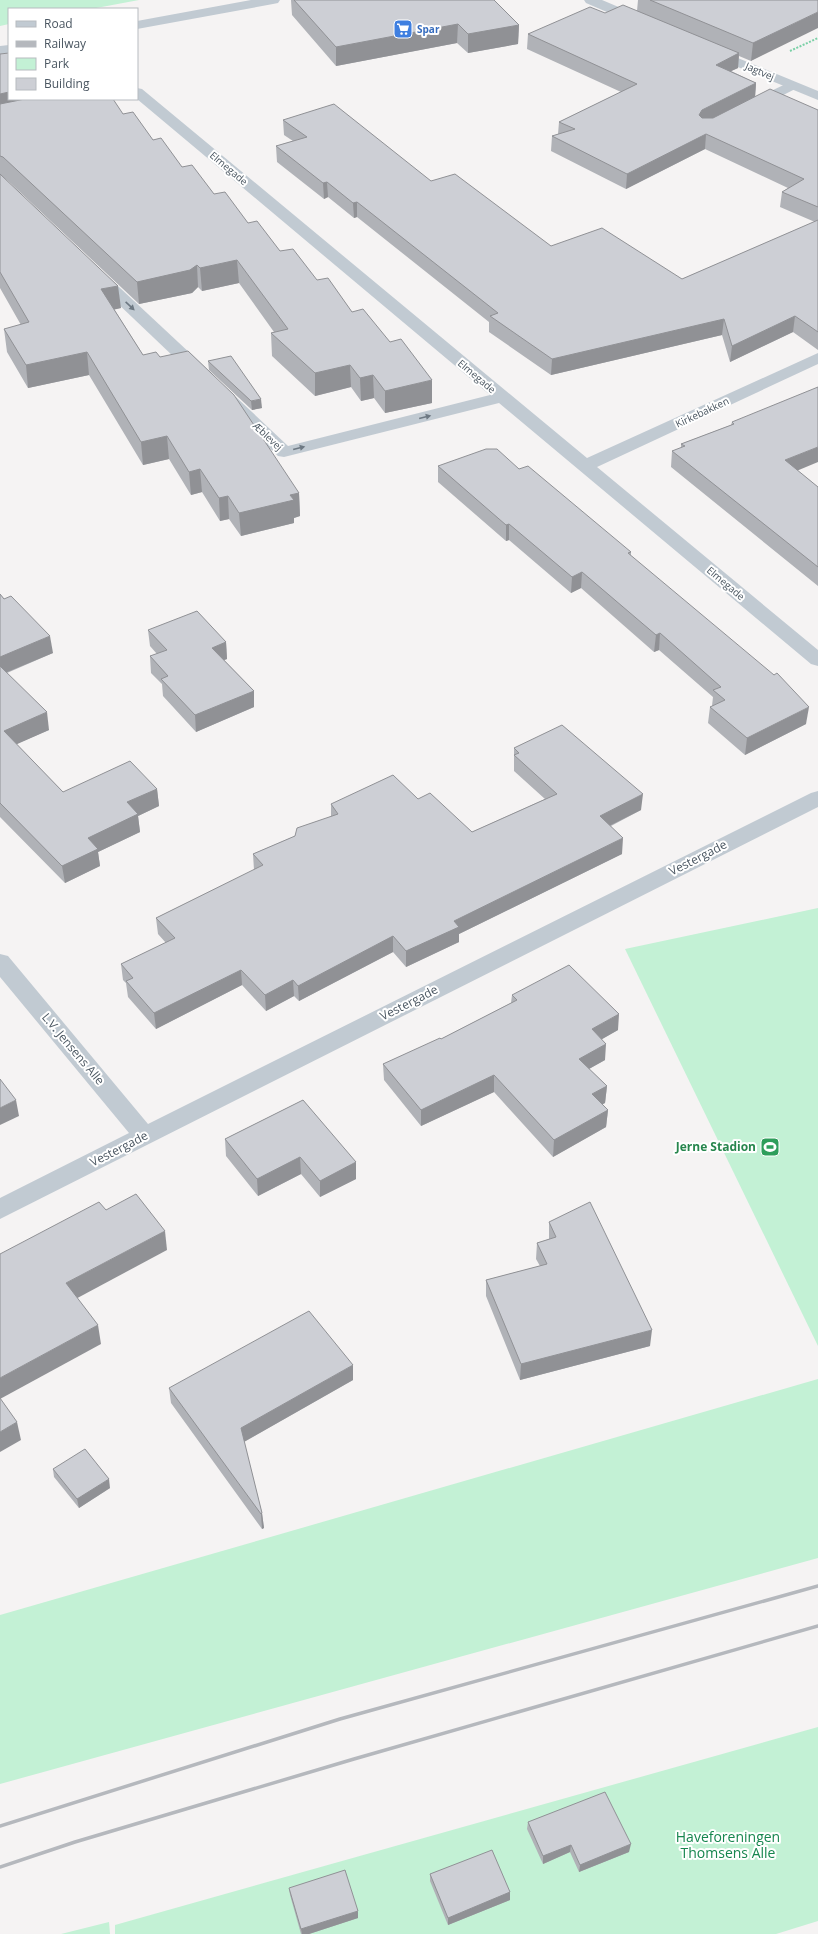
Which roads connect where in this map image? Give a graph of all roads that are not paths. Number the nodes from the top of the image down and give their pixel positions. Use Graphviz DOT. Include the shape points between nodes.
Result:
graph roads {
  1 [pos="273,0"];
  2 [pos="591,0"];
  3 [pos="138,25"];
  4 [pos="652,26"];
  5 [pos="696,44"];
  6 [pos="792,85"];
  7 [pos="138,93"];
  8 [pos="818,96"];
  9 [pos="746,109"];
  10 [pos="87,265"];
  11 [pos="818,358"];
  12 [pos="504,397"];
  13 [pos="585,466"];
  14 [pos="818,660"];
  15 [pos="818,798"];
  16 [pos="0,962"];
  17 [pos="145,1136"];
  18 [pos="0,1209"];
  1 -- 3 [label="street"];
  2 -- 4 [label="street"];
  5 -- 6 [label="street, Jagtvej"];
  6 -- 8 [label="street, Jagtvej"];
  6 -- 9 [label="lane"];
  7 -- 12 [label="street, Elmegade"];
  10 -- 12 [label="street, Æblevej, one-way" via="284,452"];
  11 -- 13 [label="street, Kirkebakken"];
  12 -- 13 [label="street, Elmegade"];
  13 -- 14 [label="street, Elmegade"];
  15 -- 17 [label="street, Vestergade"];
  16 -- 17 [label="street, L.V. Jensens Alle"];
  17 -- 18 [label="street, Vestergade"];
}
